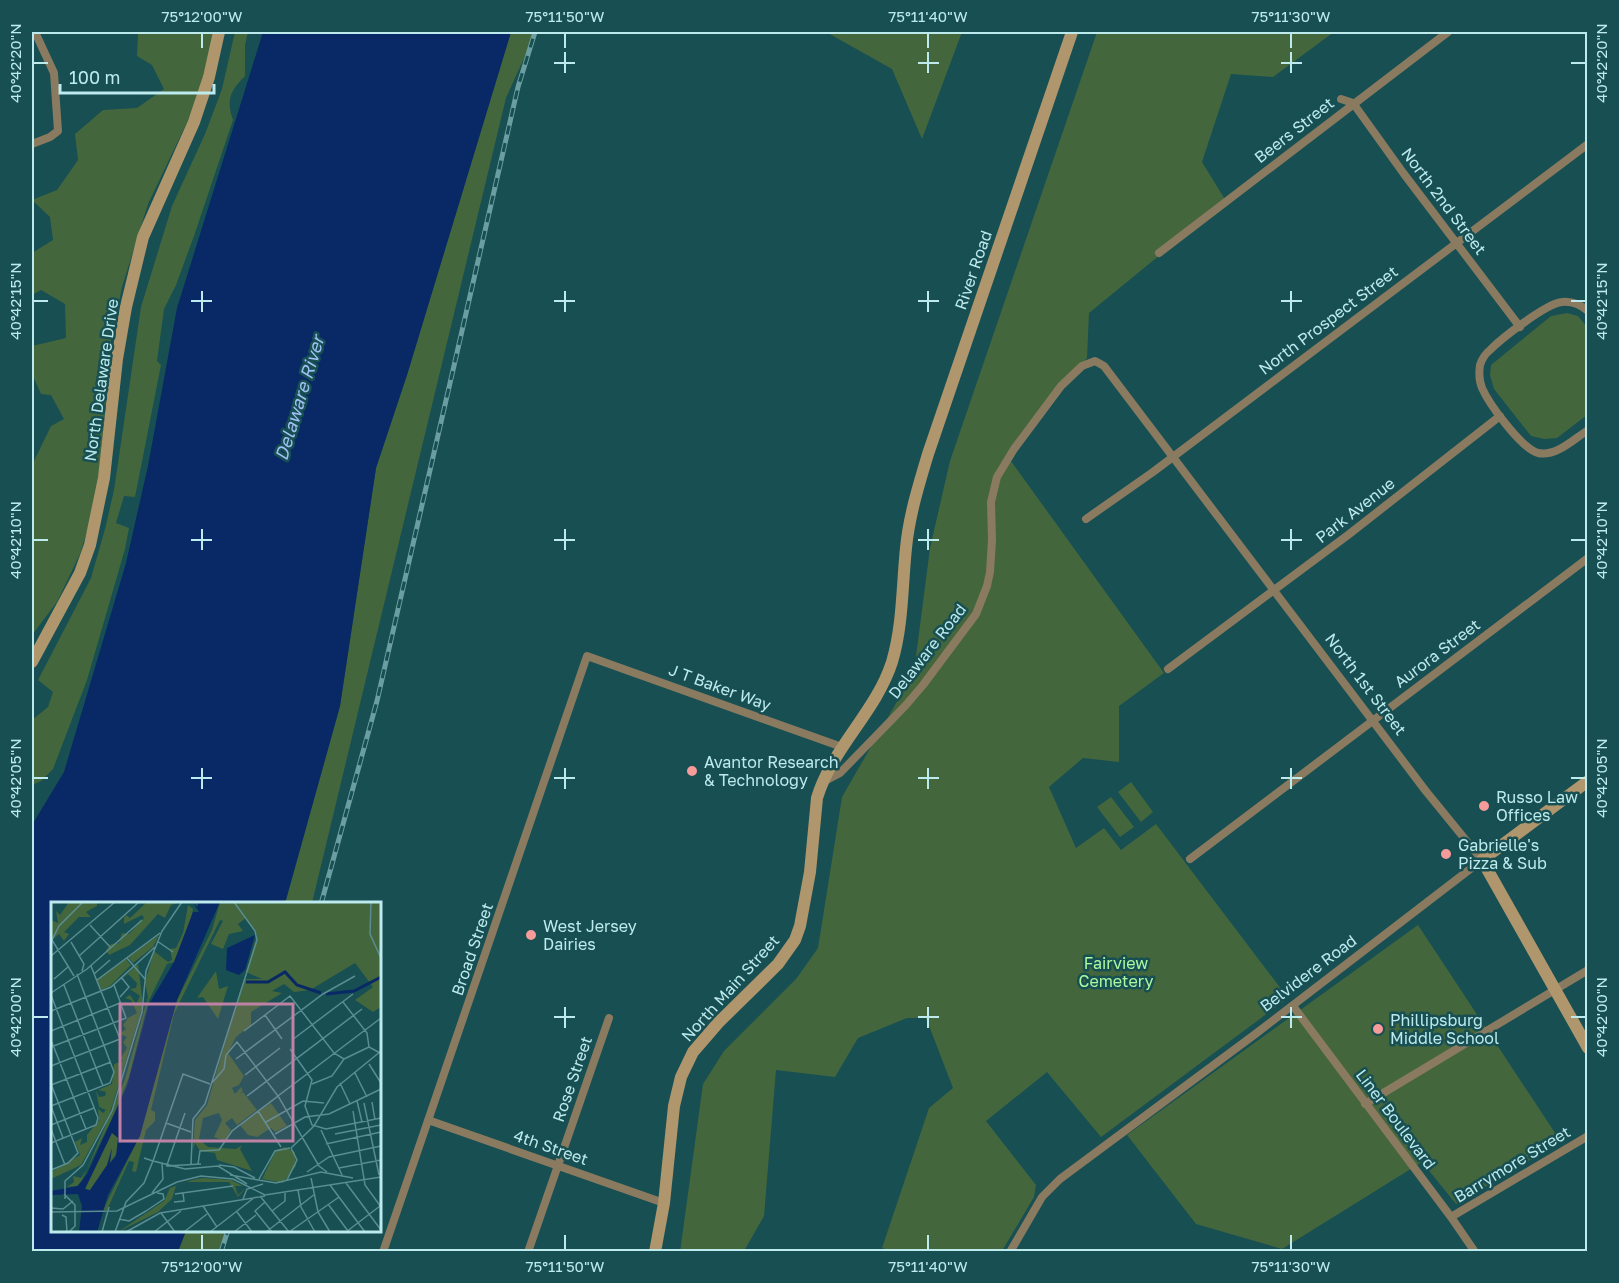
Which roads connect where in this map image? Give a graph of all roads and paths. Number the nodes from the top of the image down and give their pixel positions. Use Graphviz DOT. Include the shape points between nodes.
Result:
graph roads {
  1 [pos="35,32"];
  2 [pos="219,32"];
  3 [pos="1072,32"];
  4 [pos="1448,32"];
  5 [pos="1341,99"];
  6 [pos="1353,103"];
  7 [pos="32,144"];
  8 [pos="1587,144"];
  9 [pos="1456,243"];
  10 [pos="1159,253"];
  11 [pos="1587,311"];
  12 [pos="1520,327"];
  13 [pos="1090,362"];
  14 [pos="1500,416"];
  15 [pos="1587,430"];
  16 [pos="1173,457"];
  17 [pos="1086,519"];
  18 [pos="1587,558"];
  19 [pos="1274,590"];
  20 [pos="587,656"];
  21 [pos="32,662"];
  22 [pos="1168,669"];
  23 [pos="1373,720"];
  24 [pos="842,747"];
  25 [pos="1587,781"];
  26 [pos="823,782"];
  27 [pos="1190,859"];
  28 [pos="1482,860"];
  29 [pos="1587,970"];
  30 [pos="1554,990"];
  31 [pos="1293,1006"];
  32 [pos="609,1018"];
  33 [pos="1587,1048"];
  34 [pos="1365,1104"];
  35 [pos="428,1120"];
  36 [pos="1587,1136"];
  37 [pos="557,1166"];
  38 [pos="664,1203"];
  39 [pos="1451,1217"];
  40 [pos="383,1251"];
  41 [pos="528,1251"];
  42 [pos="655,1251"];
  43 [pos="1010,1251"];
  44 [pos="1475,1251"];
  1 -- 7 [label="street" via="54,74 58,130"];
  2 -- 21 [label="street, North Delaware Drive" via="198,111 143,237 122,328 104,478 90,545 68,598"];
  3 -- 24 [label="street, River Road" via="916,494 906,545 900,624 891,664"];
  4 -- 6 [label="street, Beers Street"];
  5 -- 6 [label="street"];
  6 -- 9 [label="street, North 2nd Street"];
  6 -- 10 [label="street, Beers Street"];
  8 -- 9 [label="street, North Prospect Street"];
  9 -- 12 [label="street, North 2nd Street"];
  9 -- 16 [label="street, North Prospect Street"];
  11 -- 12 [label="street" via="1577,304 1560,302"];
  12 -- 14 [label="street" via="1488,351 1480,366 1481,387"];
  13 -- 16 [label="street, North 1st Street" via="1104,366"];
  13 -- 26 [label="street, Delaware Road" via="1061,386 997,477 991,502 990,572 976,614 911,698 840,773"];
  14 -- 15 [label="street" via="1521,442 1538,453 1554,451"];
  14 -- 19 [label="street, Park Avenue"];
  16 -- 17 [label="street, North Prospect Street"];
  16 -- 19 [label="street, North 1st Street"];
  18 -- 23 [label="street, Aurora Street"];
  19 -- 22 [label="street, Park Avenue"];
  19 -- 23 [label="street, North 1st Street"];
  20 -- 24 [label="street, J T Baker Way"];
  20 -- 35 [label="street, Broad Street"];
  23 -- 27 [label="street, Aurora Street"];
  23 -- 28 [label="street, North 1st Street"];
  24 -- 26 [label="street, North Main Street"];
  25 -- 28 [label="street, Belvidere Road"];
  26 -- 38 [label="street, North Main Street" via="817,798 810,872 795,940 778,964 718,1023 686,1063 674,1106"];
  28 -- 30 [label="street, North 1st Street"];
  28 -- 31 [label="street, Belvidere Road"];
  29 -- 30 [label="street"];
  30 -- 33 [label="street, North 1st Street"];
  30 -- 34 [label="street"];
  31 -- 34 [label="street, Liner Boulevard"];
  31 -- 43 [label="street, Belvidere Road" via="1048,1190"];
  32 -- 37 [label="street, Rose Street"];
  34 -- 39 [label="street, Liner Boulevard"];
  35 -- 37 [label="street, 4th Street"];
  35 -- 40 [label="street, Broad Street"];
  36 -- 39 [label="street, Barrymore Street"];
  37 -- 38 [label="street, 4th Street"];
  37 -- 41 [label="street, Rose Street"];
  38 -- 42 [label="street, North Main Street"];
  39 -- 44 [label="street, Liner Boulevard"];
}
